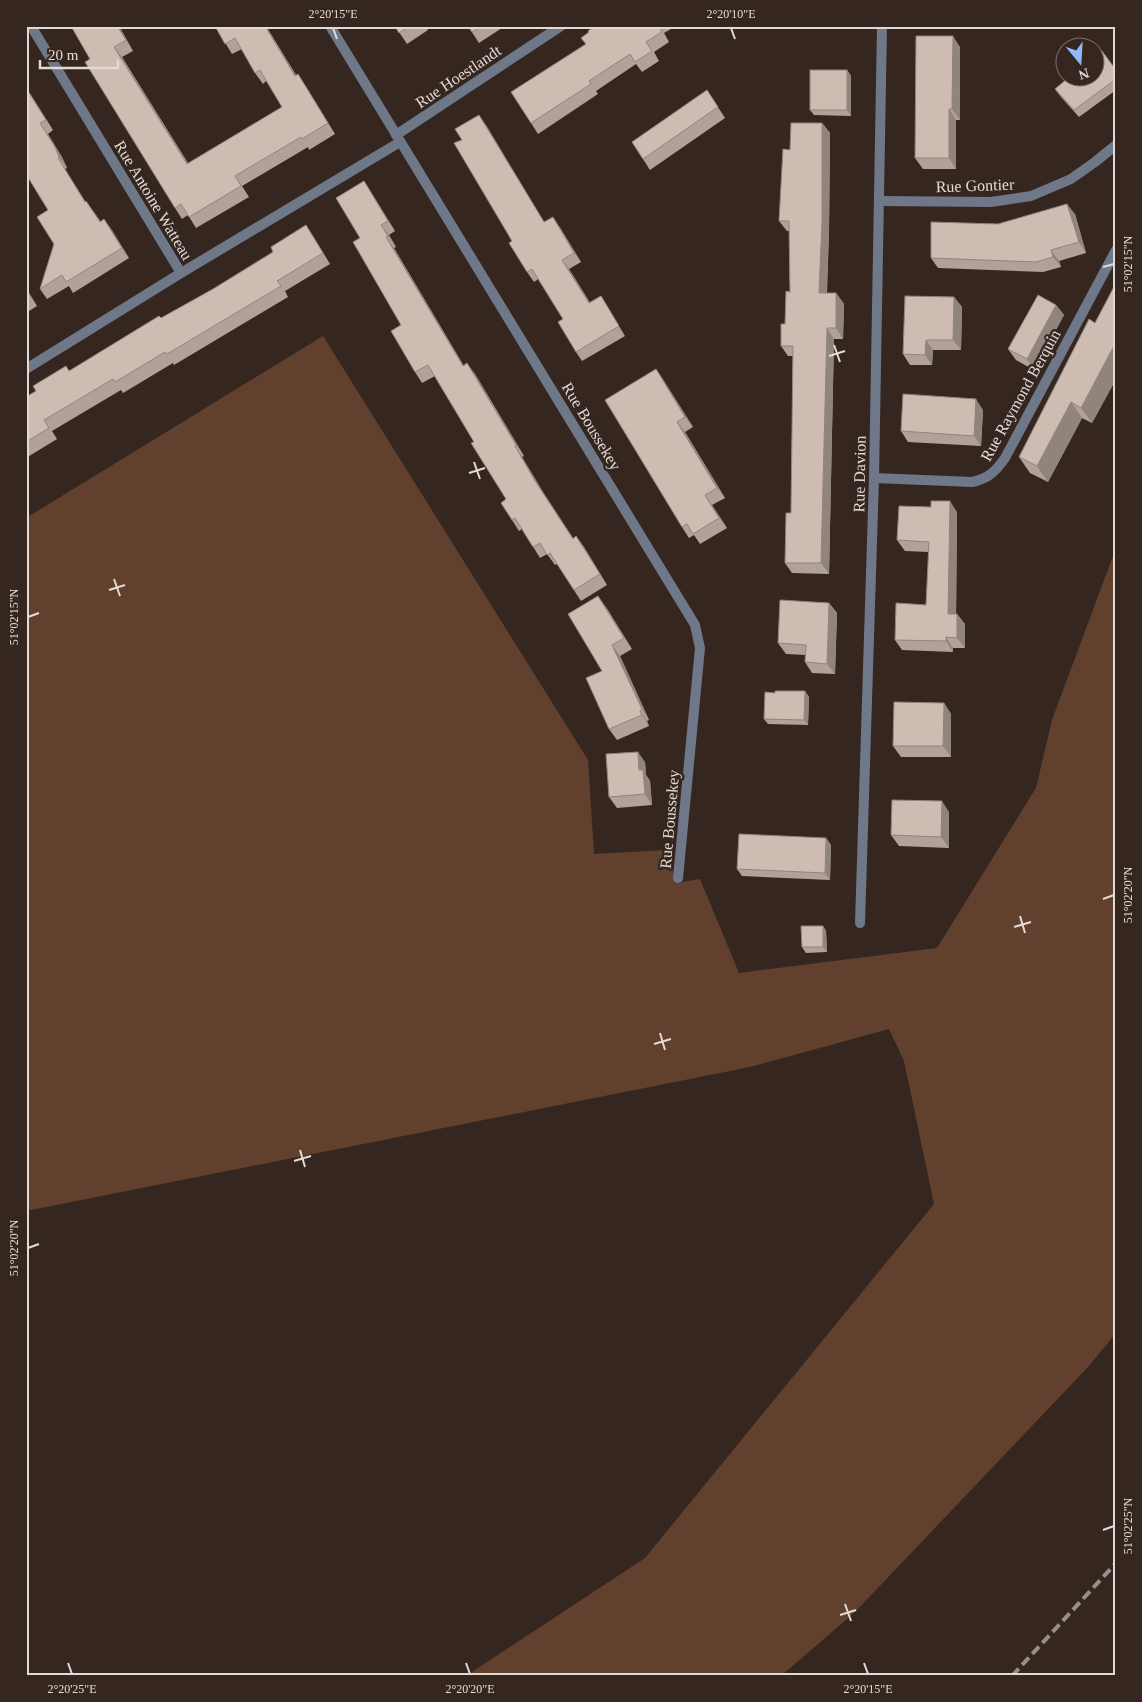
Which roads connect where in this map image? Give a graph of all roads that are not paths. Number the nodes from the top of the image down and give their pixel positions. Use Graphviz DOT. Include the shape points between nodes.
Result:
graph roads {
  1 [pos="31,26"];
  2 [pos="330,26"];
  3 [pos="560,26"];
  4 [pos="882,26"];
  5 [pos="398,139"];
  6 [pos="1116,145"];
  7 [pos="880,201"];
  8 [pos="1116,250"];
  9 [pos="181,273"];
  10 [pos="26,369"];
  11 [pos="874,478"];
  12 [pos="678,878"];
  13 [pos="860,923"];
  1 -- 9 [label="street, Rue Antoine Watteau"];
  2 -- 5 [label="street, Rue Boussekey"];
  3 -- 5 [label="street, Rue Hoestlandt"];
  4 -- 7 [label="street, Rue Davion"];
  5 -- 9 [label="street, Rue Antoine Watteau"];
  5 -- 12 [label="street, Rue Boussekey" via="698,633 700,648"];
  6 -- 7 [label="street, Rue Gontier" via="1070,179 1031,196 991,202"];
  7 -- 11 [label="street, Rue Davion"];
  8 -- 11 [label="street, Rue Raymond Berquin" via="1005,458 993,473 972,482"];
  9 -- 10 [label="street"];
  11 -- 13 [label="street, Rue Davion"];
}
